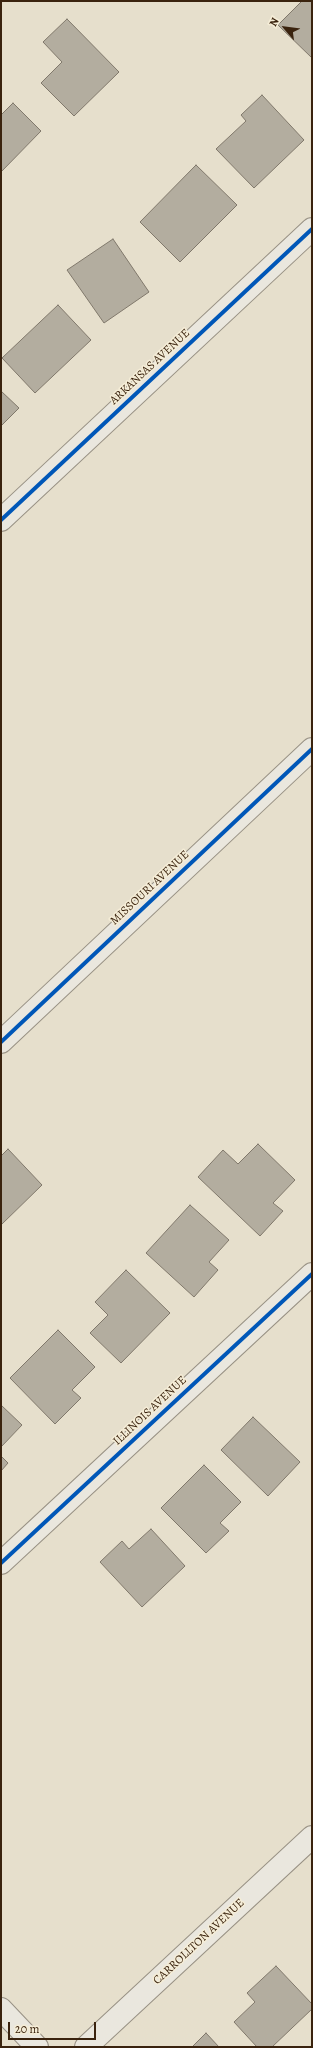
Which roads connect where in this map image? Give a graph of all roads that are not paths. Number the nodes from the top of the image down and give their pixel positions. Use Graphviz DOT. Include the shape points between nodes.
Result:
graph roads {
  1 [pos="312,229"];
  2 [pos="1,520"];
  3 [pos="312,749"];
  4 [pos="1,1042"];
  5 [pos="312,1274"];
  6 [pos="1,1563"];
  7 [pos="312,1837"];
  8 [pos="1,2009"];
  9 [pos="37,2047"];
  10 [pos="86,2047"];
  1 -- 2 [label="street, ARKANSAS AVENUE"];
  3 -- 4 [label="street, MISSOURI AVENUE"];
  5 -- 6 [label="street, ILLINOIS AVENUE"];
  7 -- 10 [label="street, CARROLLTON AVENUE"];
  8 -- 9 [label="street"];
}
